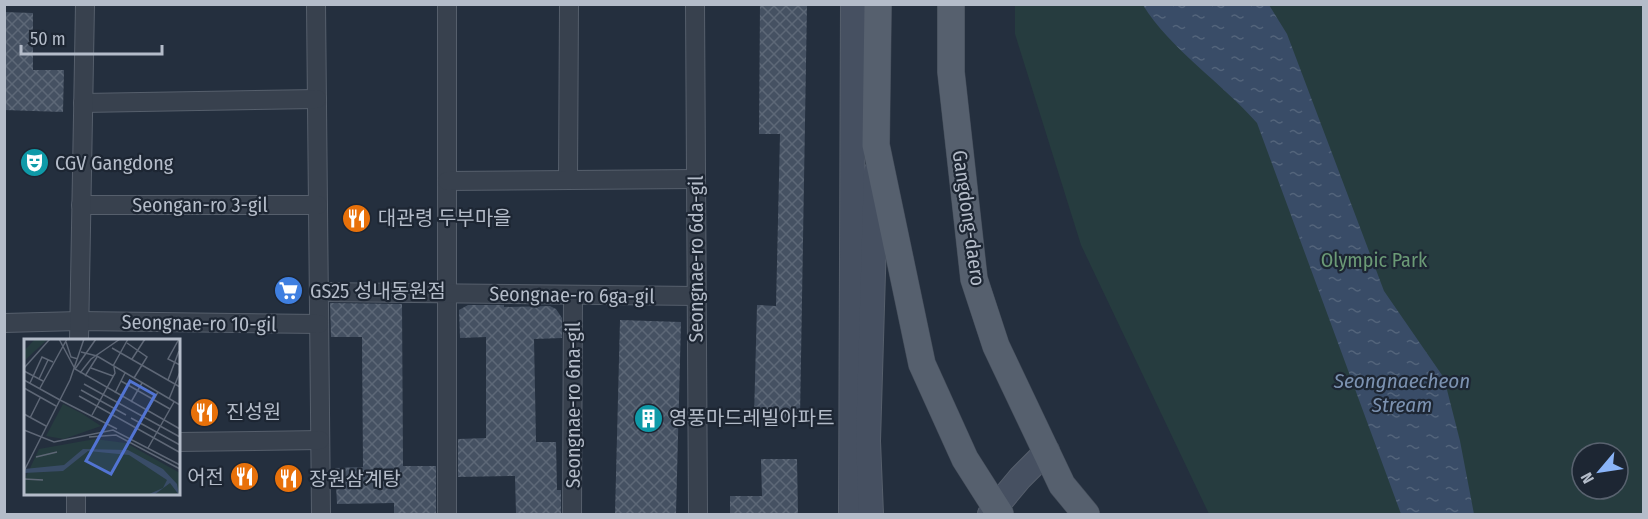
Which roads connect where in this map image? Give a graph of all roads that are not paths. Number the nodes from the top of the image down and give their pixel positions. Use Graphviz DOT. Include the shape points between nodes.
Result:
graph roads {
  1 [pos="85,4"];
  2 [pos="316,4"];
  3 [pos="447,4"];
  4 [pos="569,4"];
  5 [pos="695,4"];
  6 [pos="853,4"];
  7 [pos="878,4"];
  8 [pos="951,4"];
  9 [pos="317,99"];
  10 [pos="83,103"];
  11 [pos="876,146"];
  12 [pos="696,179"];
  13 [pos="568,180"];
  14 [pos="447,181"];
  15 [pos="81,205"];
  16 [pos="318,205"];
  17 [pos="319,292"];
  18 [pos="447,293"];
  19 [pos="573,295"];
  20 [pos="697,296"];
  21 [pos="79,321"];
  22 [pos="4,323"];
  23 [pos="319,324"];
  24 [pos="79,339"];
  25 [pos="320,440"];
  26 [pos="180,442"];
  27 [pos="1047,451"];
  28 [pos="76,495"];
  29 [pos="995,512"];
  30 [pos="76,514"];
  31 [pos="321,514"];
  32 [pos="447,514"];
  33 [pos="572,514"];
  34 [pos="698,514"];
  35 [pos="850,514"];
  36 [pos="871,514"];
  37 [pos="1086,514"];
  1 -- 10 [label="street"];
  2 -- 9 [label="street"];
  3 -- 14 [label="street"];
  4 -- 13 [label="street"];
  5 -- 12 [label="street, Seongnae-ro 6da-gil"];
  6 -- 35 [label="main road"];
  7 -- 11 [label="main road"];
  8 -- 27 [label="main road, Gangdong-daero" via="951,72 974,279 996,346"];
  9 -- 10 [label="street"];
  9 -- 16 [label="street"];
  10 -- 15 [label="street"];
  11 -- 29 [label="main road" via="922,364 964,459"];
  11 -- 36 [label="main road" via="868,441"];
  12 -- 13 [label="street"];
  12 -- 20 [label="street, Seongnae-ro 6da-gil"];
  13 -- 14 [label="street"];
  14 -- 18 [label="street"];
  15 -- 16 [label="street, Seongan-ro 3-gil"];
  15 -- 21 [label="street"];
  16 -- 17 [label="street"];
  17 -- 18 [label="street, Seongnae-ro 6ga-gil"];
  17 -- 23 [label="street"];
  18 -- 19 [label="street, Seongnae-ro 6ga-gil"];
  18 -- 32 [label="street"];
  19 -- 20 [label="street, Seongnae-ro 6ga-gil"];
  19 -- 33 [label="street, Seongnae-ro 6na-gil"];
  20 -- 34 [label="street, Seongnae-ro 6da-gil"];
  21 -- 22 [label="street, Seongnae-ro 10-gil"];
  21 -- 23 [label="street, Seongnae-ro 10-gil"];
  21 -- 24 [label="street"];
  23 -- 25 [label="street"];
  25 -- 26 [label="street"];
  25 -- 31 [label="street"];
  27 -- 29 [label="main road"];
  27 -- 37 [label="main road, Gangdong-daero" via="1062,485"];
  28 -- 30 [label="street"];
}
